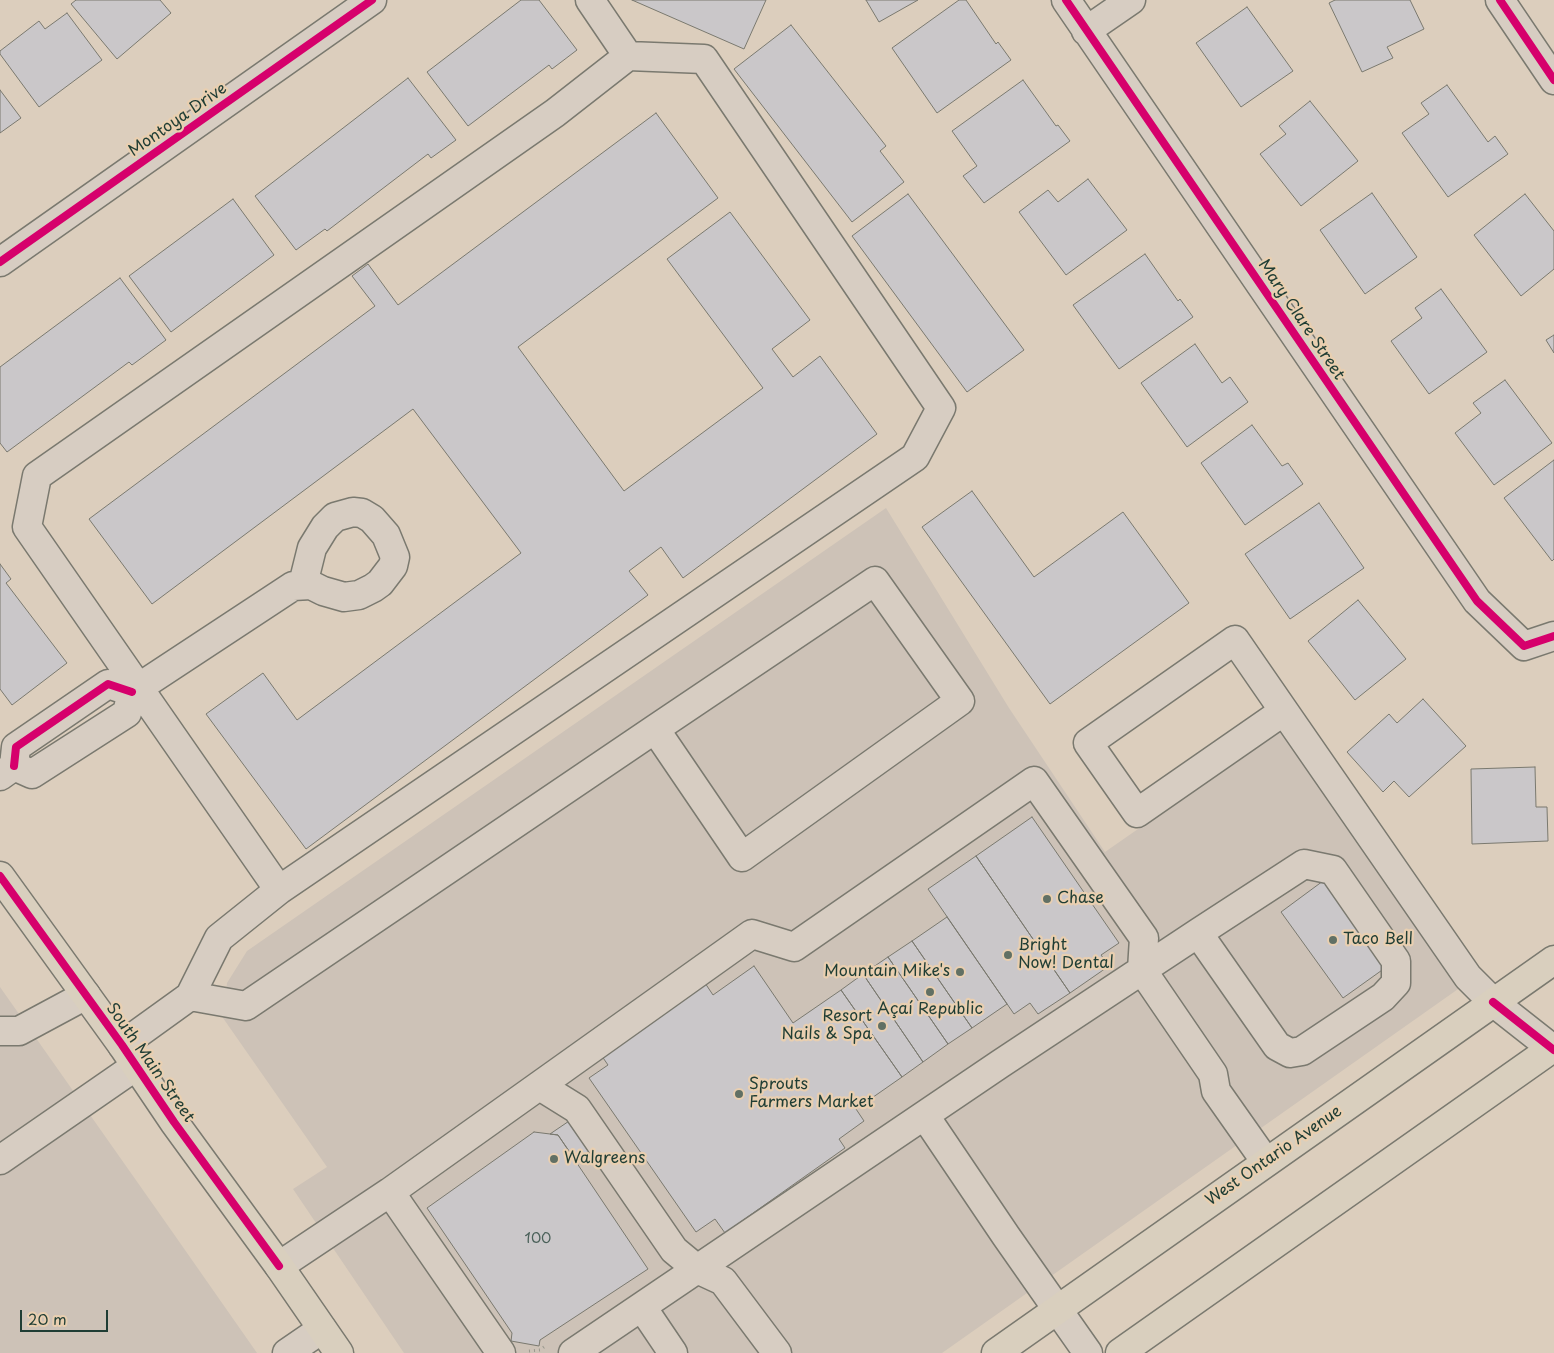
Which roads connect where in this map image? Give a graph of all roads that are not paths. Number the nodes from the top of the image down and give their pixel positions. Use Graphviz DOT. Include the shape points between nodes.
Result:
graph roads {
  1 [pos="372,0"];
  2 [pos="590,0"];
  3 [pos="1066,0"];
  4 [pos="1131,0"];
  5 [pos="1500,0"];
  6 [pos="1086,31"];
  7 [pos="628,56"];
  8 [pos="1554,80"];
  9 [pos="0,262"];
  10 [pos="303,584"];
  11 [pos="1554,636"];
  12 [pos="135,690"];
  13 [pos="1284,710"];
  14 [pos="655,729"];
  15 [pos="7,771"];
  16 [pos="0,876"];
  17 [pos="279,890"];
  18 [pos="1198,932"];
  19 [pos="1554,960"];
  20 [pos="1142,970"];
  21 [pos="86,995"];
  22 [pos="190,996"];
  23 [pos="1493,1002"];
  24 [pos="6,1035"];
  25 [pos="1553,1048"];
  26 [pos="129,1056"];
  27 [pos="540,1086"];
  28 [pos="925,1116"];
  29 [pos="0,1160"];
  30 [pos="1266,1162"];
  31 [pos="390,1192"];
  32 [pos="279,1266"];
  33 [pos="697,1269"];
  34 [pos="642,1307"];
  35 [pos="1057,1310"];
  36 [pos="322,1329"];
  37 [pos="287,1353"];
  38 [pos="339,1353"];
  39 [pos="501,1353"];
  40 [pos="573,1353"];
  41 [pos="673,1353"];
  42 [pos="777,1353"];
  43 [pos="996,1353"];
  44 [pos="1088,1353"];
  45 [pos="1120,1353"];
  1 -- 9 [label="street, Montoya Drive"];
  2 -- 7 [label="street"];
  3 -- 6 [label="street, Mary Clare Street"];
  4 -- 6 [label="street"];
  5 -- 8 [label="street"];
  6 -- 11 [label="street, Mary Clare Street" via="1477,601 1524,646"];
  7 -- 12 [label="street" via="554,113 37,476 27,527"];
  7 -- 17 [label="street" via="704,59 941,408 915,456"];
  10 -- 12 [label="street" via="283,592"];
  12 -- 15 [label="street" via="108,684 16,747"];
  12 -- 17 [label="street"];
  13 -- 13 [label="street" via="1235,640 1088,743 1137,813"];
  13 -- 23 [label="street" via="1468,976"];
  14 -- 14 [label="street" via="742,857 960,702 875,581"];
  14 -- 22 [label="street" via="246,1006"];
  16 -- 21 [label="main road, South Main Street"];
  17 -- 22 [label="street" via="218,938"];
  18 -- 18 [label="street" via="1277,1046 1290,1053 1302,1051 1384,997 1396,983 1396,961 1333,870 1304,864"];
  18 -- 20 [label="street"];
  19 -- 23 [label="main road, West Ontario Avenue"];
  20 -- 27 [label="street" via="1144,938 1034,781 794,947 752,934"];
  20 -- 28 [label="street"];
  20 -- 30 [label="street" via="1213,1074 1216,1091"];
  21 -- 24 [label="street"];
  21 -- 26 [label="main road, South Main Street"];
  22 -- 26 [label="street"];
  23 -- 25 [label="street"];
  23 -- 30 [label="main road, West Ontario Avenue"];
  25 -- 45 [label="main road"];
  26 -- 29 [label="street"];
  26 -- 32 [label="main road, South Main Street"];
  27 -- 31 [label="street"];
  27 -- 33 [label="street" via="577,1109 674,1250"];
  28 -- 33 [label="street"];
  28 -- 35 [label="street"];
  30 -- 35 [label="main road, West Ontario Avenue"];
  31 -- 32 [label="street"];
  31 -- 39 [label="street"];
  32 -- 36 [label="main road, South Main Street"];
  33 -- 34 [label="street"];
  33 -- 42 [label="street" via="723,1281"];
  34 -- 40 [label="street"];
  34 -- 41 [label="street"];
  35 -- 43 [label="main road, West Ontario Avenue"];
  35 -- 44 [label="street"];
  36 -- 37 [label="street"];
  36 -- 38 [label="main road, South Main Street"];
}
